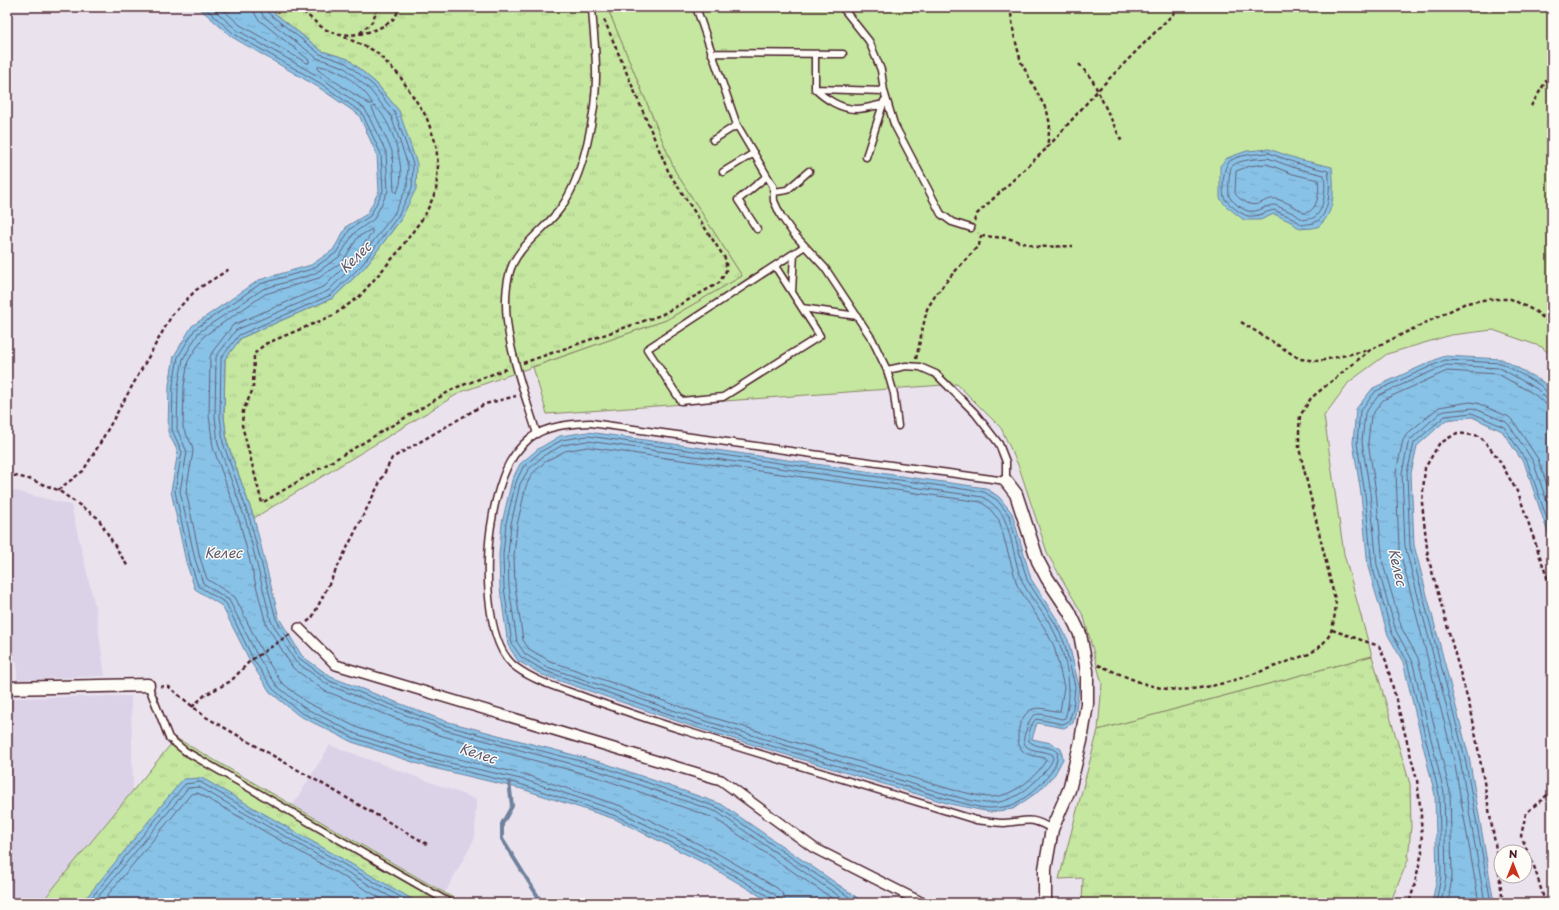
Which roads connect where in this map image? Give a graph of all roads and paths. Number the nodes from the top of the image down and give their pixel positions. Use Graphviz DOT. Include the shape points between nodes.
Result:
graph roads {
  1 [pos="298,7"];
  2 [pos="378,7"];
  3 [pos="400,7"];
  4 [pos="592,7"];
  5 [pos="696,7"];
  6 [pos="842,7"];
  7 [pos="1010,7"];
  8 [pos="1180,7"];
  9 [pos="602,14"];
  10 [pos="338,34"];
  11 [pos="359,34"];
  12 [pos="711,53"];
  13 [pos="815,54"];
  14 [pos="844,54"];
  15 [pos="1079,64"];
  16 [pos="1552,71"];
  17 [pos="815,89"];
  18 [pos="1098,90"];
  19 [pos="885,94"];
  20 [pos="884,104"];
  21 [pos="1531,106"];
  22 [pos="737,125"];
  23 [pos="713,140"];
  24 [pos="1122,142"];
  25 [pos="1047,148"];
  26 [pos="754,153"];
  27 [pos="866,156"];
  28 [pos="809,171"];
  29 [pos="723,172"];
  30 [pos="767,176"];
  31 [pos="774,192"];
  32 [pos="971,228"];
  33 [pos="757,229"];
  34 [pos="981,236"];
  35 [pos="805,246"];
  36 [pos="1073,246"];
  37 [pos="794,253"];
  38 [pos="776,266"];
  39 [pos="231,268"];
  40 [pos="792,292"];
  41 [pos="802,308"];
  42 [pos="857,316"];
  43 [pos="1241,322"];
  44 [pos="1552,326"];
  45 [pos="1370,350"];
  46 [pos="517,365"];
  47 [pos="914,367"];
  48 [pos="887,370"];
  49 [pos="525,394"];
  50 [pos="898,426"];
  51 [pos="537,434"];
  52 [pos="7,474"];
  53 [pos="1006,481"];
  54 [pos="58,490"];
  55 [pos="128,567"];
  56 [pos="1552,592"];
  57 [pos="298,628"];
  58 [pos="1332,630"];
  59 [pos="1084,659"];
  60 [pos="148,685"];
  61 [pos="7,688"];
  62 [pos="192,706"];
  63 [pos="1552,791"];
  64 [pos="1052,828"];
  65 [pos="427,844"];
  66 [pos="450,903"];
  67 [pos="923,903"];
  68 [pos="1045,903"];
  69 [pos="1409,903"];
  70 [pos="1503,903"];
  71 [pos="1542,903"];
  1 -- 10 [label="path" via="325,28"];
  2 -- 11 [label="path" via="372,22"];
  3 -- 11 [label="path" via="393,19 378,29"];
  4 -- 46 [label="lane" via="596,71 593,109 585,152 560,209 519,254 509,274 505,304 509,338"];
  5 -- 12 [label="lane"];
  6 -- 19 [label="lane" via="869,41 881,70"];
  7 -- 25 [label="path" via="1021,62 1047,110 1050,125"];
  8 -- 18 [label="path"];
  9 -- 46 [label="path" via="669,173 726,260 726,270 719,283 661,315"];
  10 -- 11 [label="path"];
  10 -- 46 [label="path" via="375,51 399,75 426,116 436,144 436,191 425,216 398,252 358,297 332,316 265,344 254,354 253,389 243,411 242,425 262,503 455,388"];
  12 -- 13 [label="lane"];
  12 -- 22 [label="lane"];
  13 -- 14 [label="lane"];
  13 -- 17 [label="lane"];
  15 -- 18 [label="path"];
  16 -- 21 [label="path"];
  17 -- 19 [label="lane"];
  17 -- 20 [label="lane" via="823,97 848,109 857,110"];
  18 -- 24 [label="path"];
  18 -- 25 [label="path"];
  19 -- 20 [label="lane"];
  19 -- 32 [label="lane" via="894,124 941,214 952,222"];
  20 -- 27 [label="lane"];
  22 -- 23 [label="lane"];
  22 -- 26 [label="lane"];
  25 -- 32 [label="path" via="977,214"];
  26 -- 29 [label="lane"];
  26 -- 30 [label="lane"];
  28 -- 31 [label="lane" via="787,190"];
  30 -- 31 [label="lane"];
  30 -- 33 [label="lane" via="738,200"];
  31 -- 35 [label="lane" via="774,201 781,216"];
  32 -- 34 [label="path"];
  34 -- 36 [label="path" via="1007,238 1037,247"];
  34 -- 47 [label="path" via="979,245 949,278 927,309"];
  35 -- 37 [label="lane"];
  35 -- 42 [label="lane" via="825,268"];
  37 -- 38 [label="lane"];
  37 -- 40 [label="lane"];
  38 -- 40 [label="lane"];
  38 -- 41 [label="lane" via="646,349 680,401 723,397 820,336"];
  39 -- 54 [label="path" via="196,290 172,315 83,471"];
  40 -- 41 [label="lane"];
  41 -- 42 [label="lane"];
  42 -- 48 [label="lane"];
  43 -- 45 [label="path" via="1300,359 1319,361"];
  44 -- 45 [label="path" via="1535,311 1511,299 1488,299 1466,303"];
  45 -- 58 [label="path" via="1311,398 1300,416 1299,448 1336,604"];
  46 -- 49 [label="lane"];
  47 -- 48 [label="lane"];
  47 -- 53 [label="lane" via="936,374 975,413 999,444 1006,462"];
  48 -- 50 [label="lane" via="894,394"];
  49 -- 51 [label="lane"];
  49 -- 57 [label="path" via="485,404 392,458 312,618"];
  51 -- 53 [label="lane" via="568,425 591,423"];
  51 -- 64 [label="lane" via="514,456 503,476 492,521 488,568 490,606 497,639 504,655 515,667 536,680 652,721 976,820 1004,823 1026,819 1038,821"];
  52 -- 54 [label="path"];
  53 -- 59 [label="street" via="1016,494 1038,561 1080,634"];
  54 -- 55 [label="path" via="98,518"];
  56 -- 70 [label="path" via="1519,495 1498,458 1480,436 1457,433 1439,444 1426,468 1422,503 1428,557 1472,715"];
  57 -- 62 [label="path" via="250,661 231,681 205,695"];
  57 -- 67 [label="street" via="336,666 720,780 814,848"];
  58 -- 59 [label="path" via="1320,647 1309,654 1218,685 1193,690 1167,689 1139,682"];
  58 -- 69 [label="path" via="1379,646 1386,660 1417,780 1421,814 1422,852"];
  59 -- 64 [label="street" via="1087,671 1087,704 1081,741 1069,790"];
  60 -- 61 [label="street"];
  60 -- 62 [label="path" via="169,687"];
  60 -- 66 [label="lane" via="169,738 185,751"];
  62 -- 65 [label="path" via="204,716"];
  63 -- 71 [label="path" via="1526,813 1521,836 1535,869 1544,899"];
  64 -- 68 [label="street" via="1045,869"];
}
